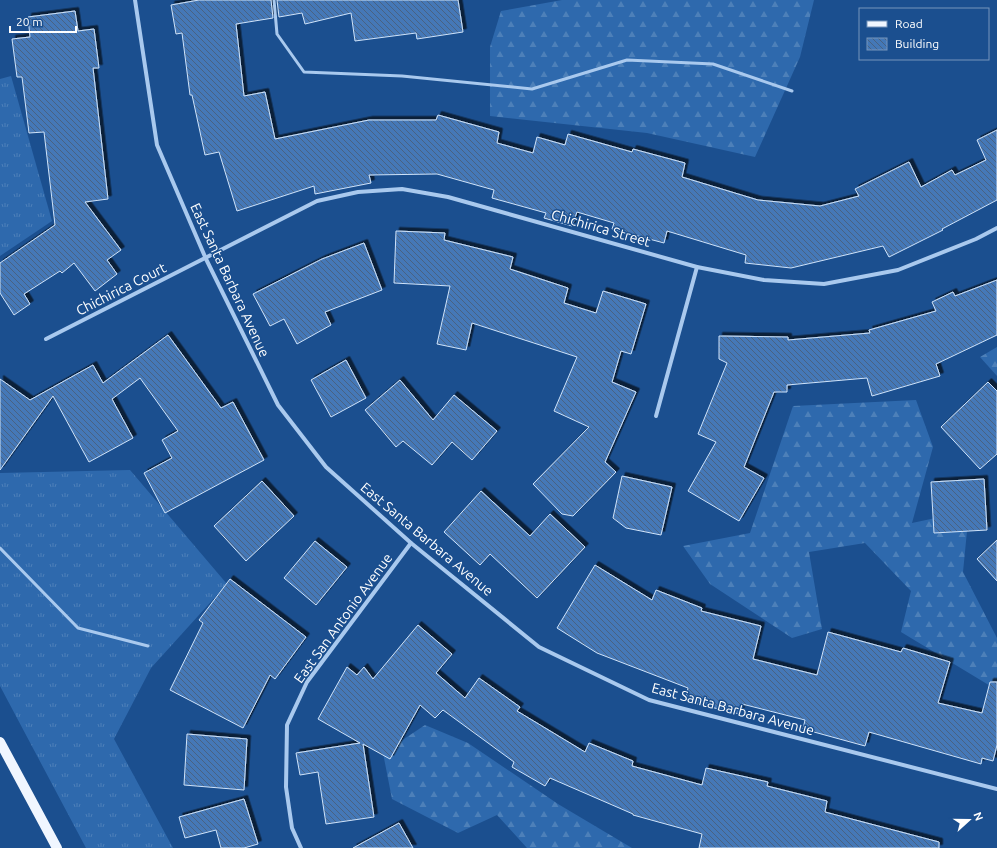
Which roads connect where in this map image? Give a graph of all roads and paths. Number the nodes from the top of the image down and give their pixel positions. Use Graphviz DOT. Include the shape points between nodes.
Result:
graph roads {
  1 [pos="135,0"];
  2 [pos="274,0"];
  3 [pos="792,91"];
  4 [pos="997,228"];
  5 [pos="206,259"];
  6 [pos="698,267"];
  7 [pos="46,339"];
  8 [pos="656,416"];
  9 [pos="411,543"];
  10 [pos="0,548"];
  11 [pos="148,646"];
  12 [pos="0,742"];
  13 [pos="997,790"];
  14 [pos="56,848"];
  15 [pos="301,848"];
  1 -- 5 [label="street, East Santa Barbara Avenue" via="157,145"];
  2 -- 3 [label="lane" via="278,34 304,72 402,76 532,89 627,60 713,64"];
  4 -- 6 [label="street, Chichirica Street" via="898,270 824,284 764,280"];
  5 -- 6 [label="street, Chichirica Street" via="317,201 358,192 402,189 448,197"];
  5 -- 7 [label="street, Chichirica Court"];
  5 -- 9 [label="street, East Santa Barbara Avenue" via="278,406 326,467"];
  6 -- 8 [label="street"];
  9 -- 13 [label="street, East Santa Barbara Avenue" via="539,647 650,700"];
  9 -- 15 [label="street, East San Antonio Avenue" via="307,682 287,726 286,787 292,828"];
  10 -- 11 [label="lane" via="78,628"];
  12 -- 14 [label="main road"];
}
